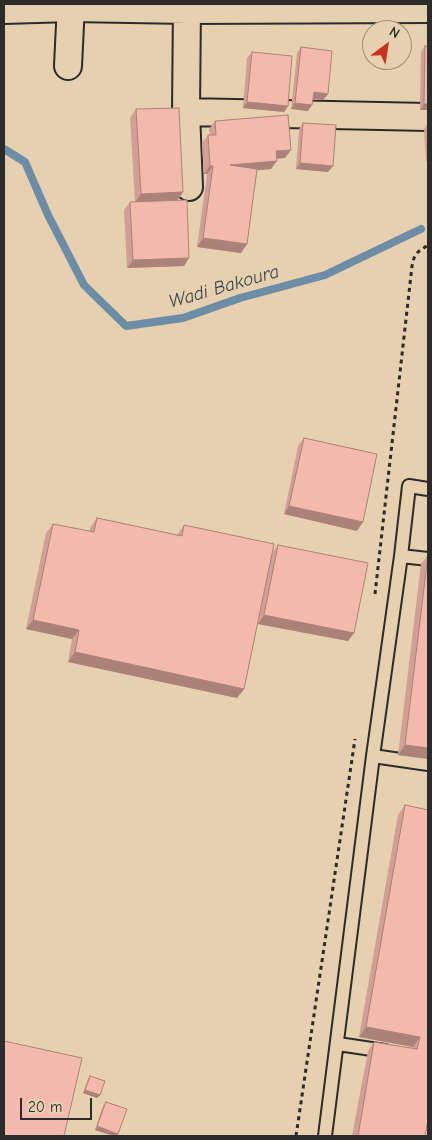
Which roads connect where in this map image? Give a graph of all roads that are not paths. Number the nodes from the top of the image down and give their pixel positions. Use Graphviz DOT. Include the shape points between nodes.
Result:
graph roads {
  1 [pos="71,6"];
  2 [pos="187,7"];
  3 [pos="428,9"];
  4 [pos="4,10"];
  5 [pos="68,66"];
  6 [pos="186,112"];
  7 [pos="428,117"];
  8 [pos="189,187"];
  9 [pos="428,489"];
  10 [pos="401,556"];
  11 [pos="428,558"];
  12 [pos="374,756"];
  13 [pos="428,764"];
  14 [pos="338,1044"];
  15 [pos="401,1054"];
  16 [pos="326,1136"];
  1 -- 2 [label="street"];
  1 -- 4 [label="street"];
  1 -- 5 [label="street"];
  2 -- 3 [label="street"];
  2 -- 6 [label="street"];
  6 -- 7 [label="street"];
  6 -- 8 [label="street"];
  9 -- 10 [label="lane" via="409,486"];
  10 -- 11 [label="lane"];
  10 -- 12 [label="lane"];
  12 -- 13 [label="lane"];
  12 -- 14 [label="lane"];
  14 -- 15 [label="lane"];
  14 -- 16 [label="lane"];
}
